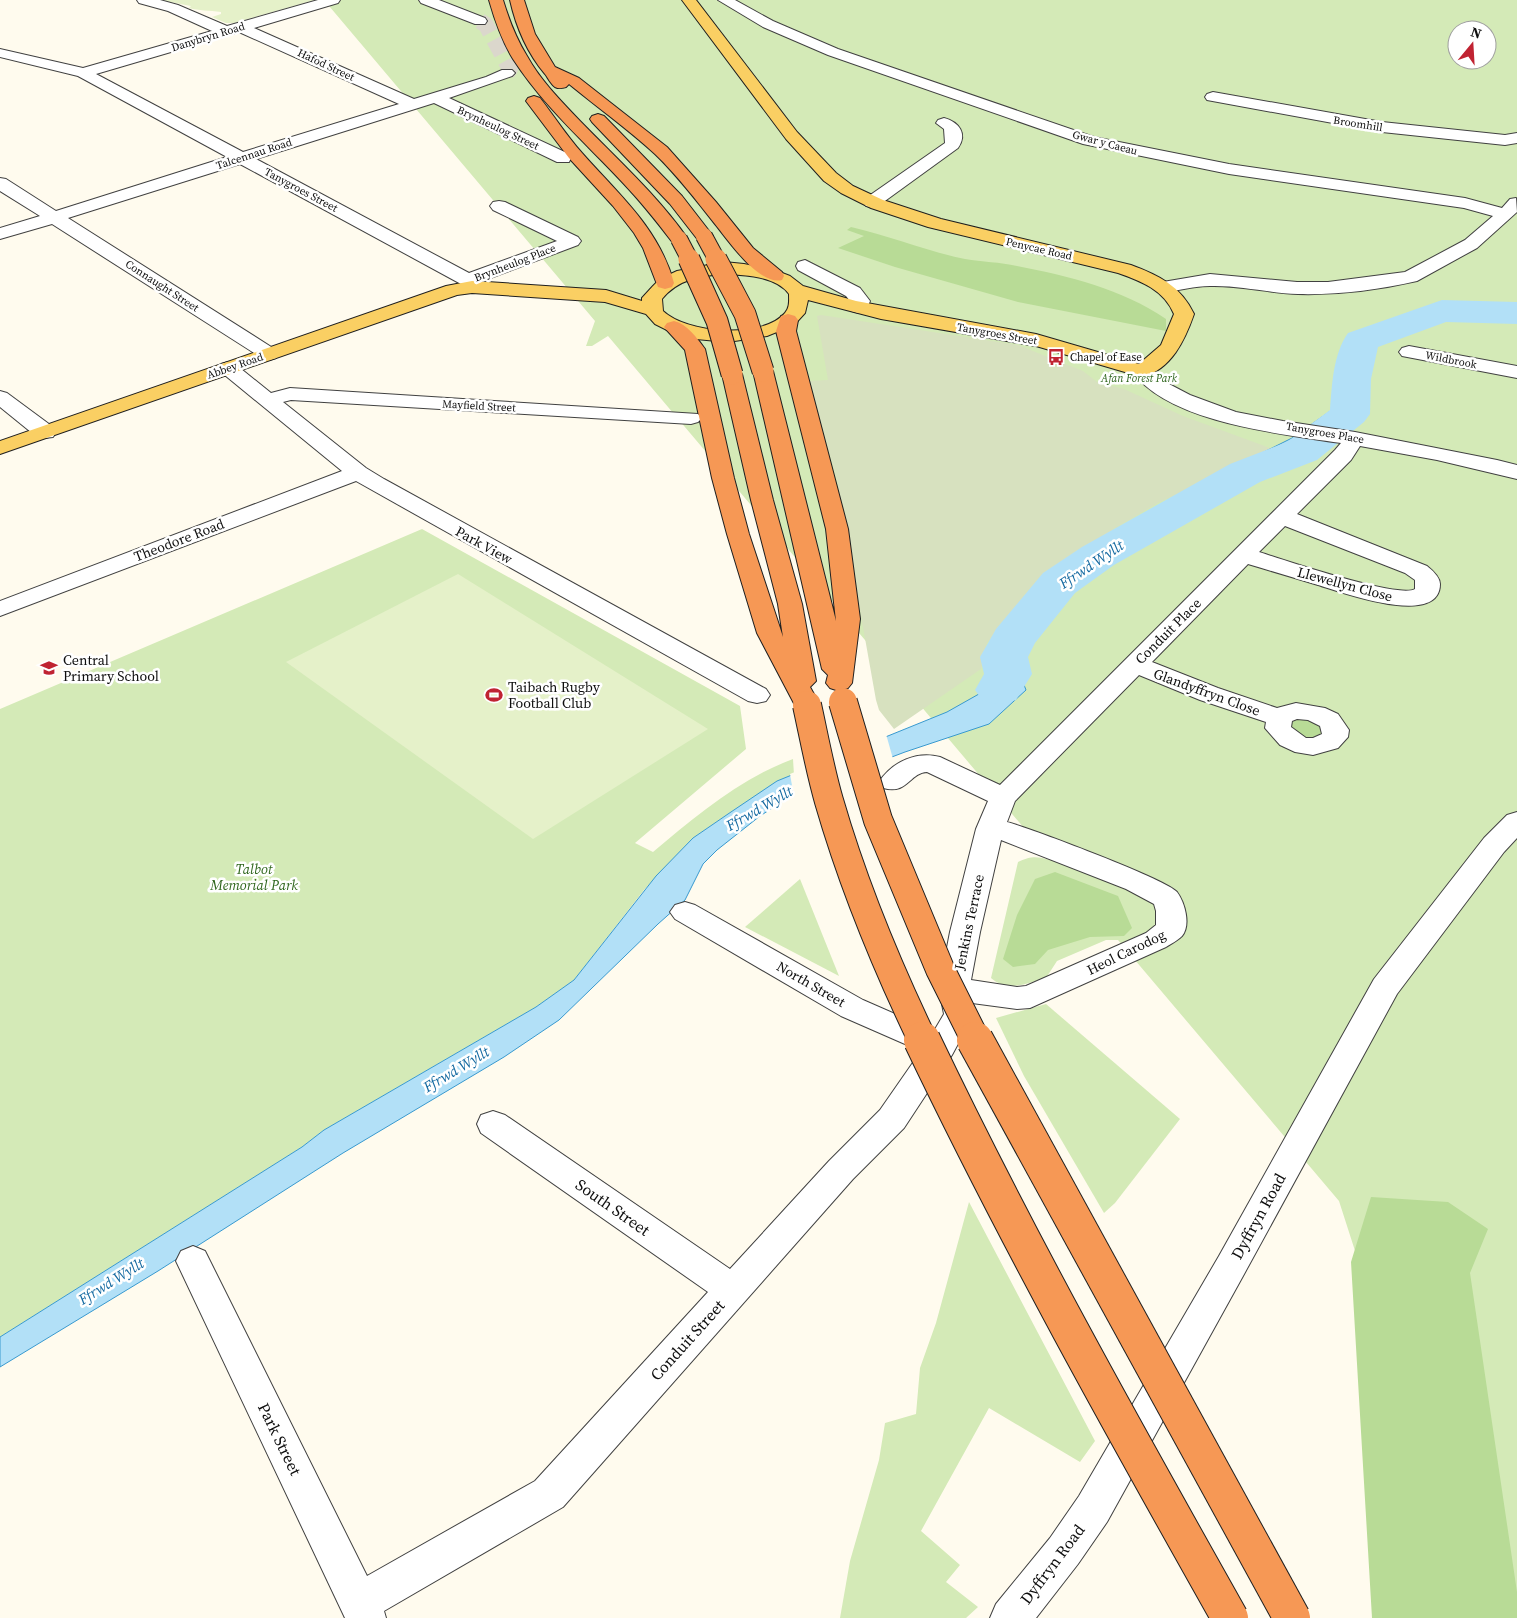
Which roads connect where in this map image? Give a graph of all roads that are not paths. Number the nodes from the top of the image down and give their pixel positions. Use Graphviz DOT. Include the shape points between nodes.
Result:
graph roads {
  1 [pos="144,0"];
  2 [pos="333,0"];
  3 [pos="426,0"];
  4 [pos="496,0"];
  5 [pos="517,0"];
  6 [pos="688,0"];
  7 [pos="724,0"];
  8 [pos="480,22"];
  9 [pos="234,29"];
  10 [pos="0,53"];
  11 [pos="549,70"];
  12 [pos="530,72"];
  13 [pos="83,73"];
  14 [pos="507,73"];
  15 [pos="434,97"];
  16 [pos="1213,98"];
  17 [pos="412,104"];
  18 [pos="944,123"];
  19 [pos="1513,142"];
  20 [pos="241,158"];
  21 [pos="563,158"];
  22 [pos="0,183"];
  23 [pos="872,202"];
  24 [pos="499,206"];
  25 [pos="1512,208"];
  26 [pos="54,217"];
  27 [pos="0,234"];
  28 [pos="805,266"];
  29 [pos="774,276"];
  30 [pos="470,284"];
  31 [pos="663,284"];
  32 [pos="1164,287"];
  33 [pos="799,291"];
  34 [pos="606,296"];
  35 [pos="854,306"];
  36 [pos="653,310"];
  37 [pos="792,316"];
  38 [pos="674,327"];
  39 [pos="1409,352"];
  40 [pos="269,354"];
  41 [pos="228,368"];
  42 [pos="1142,371"];
  43 [pos="1517,372"];
  44 [pos="0,398"];
  45 [pos="269,400"];
  46 [pos="691,418"];
  47 [pos="45,432"];
  48 [pos="1345,437"];
  49 [pos="0,448"];
  50 [pos="358,472"];
  51 [pos="1517,472"];
  52 [pos="1282,517"];
  53 [pos="1243,555"];
  54 [pos="0,610"];
  55 [pos="1135,664"];
  56 [pos="841,693"];
  57 [pos="757,695"];
  58 [pos="807,705"];
  59 [pos="1280,718"];
  60 [pos="893,782"];
  61 [pos="1003,797"];
  62 [pos="1517,821"];
  63 [pos="990,829"];
  64 [pos="685,912"];
  65 [pos="956,1002"];
  66 [pos="941,1047"];
  67 [pos="493,1124"];
  68 [pos="193,1261"];
  69 [pos="733,1290"];
  70 [pos="362,1610"];
  71 [pos="1010,1618"];
  72 [pos="1230,1618"];
  73 [pos="1292,1618"];
  1 -- 9 [label="street, Hafod Street"];
  2 -- 9 [label="street, Danybryn Road"];
  3 -- 8 [label="street"];
  4 -- 12 [label="highway" via="508,37"];
  5 -- 11 [label="highway" via="525,29"];
  6 -- 23 [label="main road, Penycae Road" via="767,106 831,178"];
  7 -- 25 [label="street, Gwar y Caeau" via="768,24 833,52 1089,141 1205,164"];
  9 -- 13 [label="street, Danybryn Road"];
  9 -- 17 [label="street, Hafod Street"];
  10 -- 13 [label="street, Tanygroes Street"];
  11 -- 29 [label="highway" via="574,81 661,150 747,252"];
  11 -- 56 [label="highway, bridge" via="676,200 704,236 745,314 763,371"];
  12 -- 31 [label="highway" via="527,92 580,162 636,223 655,252"];
  12 -- 58 [label="highway, bridge" via="651,203 679,239 706,290 732,374 790,604"];
  13 -- 20 [label="street, Tanygroes Street"];
  14 -- 15 [label="street, Talcennau Road"];
  15 -- 17 [label="street, Talcennau Road"];
  15 -- 21 [label="street, Brynheulog Street"];
  16 -- 19 [label="street, Broomhill" via="1382,128"];
  17 -- 20 [label="street, Talcennau Road"];
  18 -- 23 [label="street" via="951,126 952,146"];
  20 -- 26 [label="street, Talcennau Road"];
  20 -- 30 [label="street, Tanygroes Street"];
  22 -- 26 [label="street, Connaught Street"];
  23 -- 32 [label="main road, Penycae Road" via="934,223 1124,269"];
  24 -- 30 [label="street, Brynheulog Place" via="572,241"];
  25 -- 32 [label="street" via="1471,244 1410,277 1328,288 1210,280"];
  26 -- 27 [label="street, Talcennau Road"];
  26 -- 40 [label="street, Connaught Street"];
  28 -- 35 [label="street" via="853,292 860,301"];
  29 -- 31 [label="main road, Tanygroes Street" via="724,268 685,274"];
  29 -- 33 [label="main road, Tanygroes Street"];
  30 -- 34 [label="main road, Tanygroes Street"];
  30 -- 40 [label="main road, Abbey Road"];
  31 -- 34 [label="main road, Tanygroes Street"];
  31 -- 36 [label="main road" via="652,298"];
  32 -- 42 [label="main road, Penycae Road" via="1181,304 1184,314 1172,347 1158,362"];
  33 -- 35 [label="main road, Tanygroes Street"];
  33 -- 37 [label="main road" via="800,299"];
  34 -- 36 [label="main road, Tanygroes Street"];
  35 -- 37 [label="main road, Tanygroes Street"];
  35 -- 42 [label="main road, Tanygroes Street" via="919,321 1023,337"];
  36 -- 38 [label="main road"];
  37 -- 38 [label="main road, Tanygroes Street" via="777,326 732,336 707,335"];
  37 -- 56 [label="highway" via="786,331 837,529 848,619"];
  38 -- 58 [label="highway" via="695,349 723,478 746,561 769,633"];
  39 -- 43 [label="street, Wildbrook" via="1495,363"];
  40 -- 41 [label="main road, Abbey Road"];
  41 -- 45 [label="street, Park View"];
  41 -- 47 [label="main road, Abbey Road"];
  42 -- 48 [label="street, Tanygroes Place" via="1181,399 1209,410"];
  44 -- 47 [label="street"];
  45 -- 46 [label="street, Mayfield Street" via="290,394"];
  45 -- 50 [label="street, Park View"];
  47 -- 49 [label="main road, Abbey Road"];
  48 -- 51 [label="street, Tanygroes Place" via="1446,455"];
  48 -- 52 [label="street, Conduit Place" via="1343,456"];
  50 -- 54 [label="street, Theodore Road"];
  50 -- 57 [label="street, Park View" via="444,524"];
  52 -- 53 [label="street, Conduit Place"];
  52 -- 53 [label="street, Llewellyn Close" via="1413,568 1424,575 1427,589 1421,596 1405,599 1385,596"];
  53 -- 55 [label="street, Conduit Place"];
  55 -- 59 [label="street, Glandyffryn Close"];
  55 -- 61 [label="street, Conduit Place"];
  56 -- 73 [label="highway, bridge" via="878,820 940,968 990,1070"];
  58 -- 72 [label="highway, bridge" via="829,800 861,898 901,996 957,1113 1099,1385"];
  60 -- 61 [label="street" via="916,764 932,763"];
  61 -- 63 [label="street, Conduit Place"];
  62 -- 71 [label="street, Dyffryn Road" via="1494,845 1385,987 1093,1509"];
  63 -- 65 [label="street, Jenkins Terrace" via="965,932"];
  63 -- 65 [label="street, Heol Carodog" via="1008,832 1136,882 1166,898 1172,929 1156,940 1030,997"];
  64 -- 66 [label="street, North Street" via="852,1008"];
  65 -- 66 [label="street, Conduit Street"];
  66 -- 69 [label="street, Conduit Street" via="892,1118 840,1170"];
  67 -- 69 [label="street, South Street"];
  68 -- 70 [label="street, Park Street"];
  69 -- 70 [label="street, Conduit Street" via="548,1494"];
}
